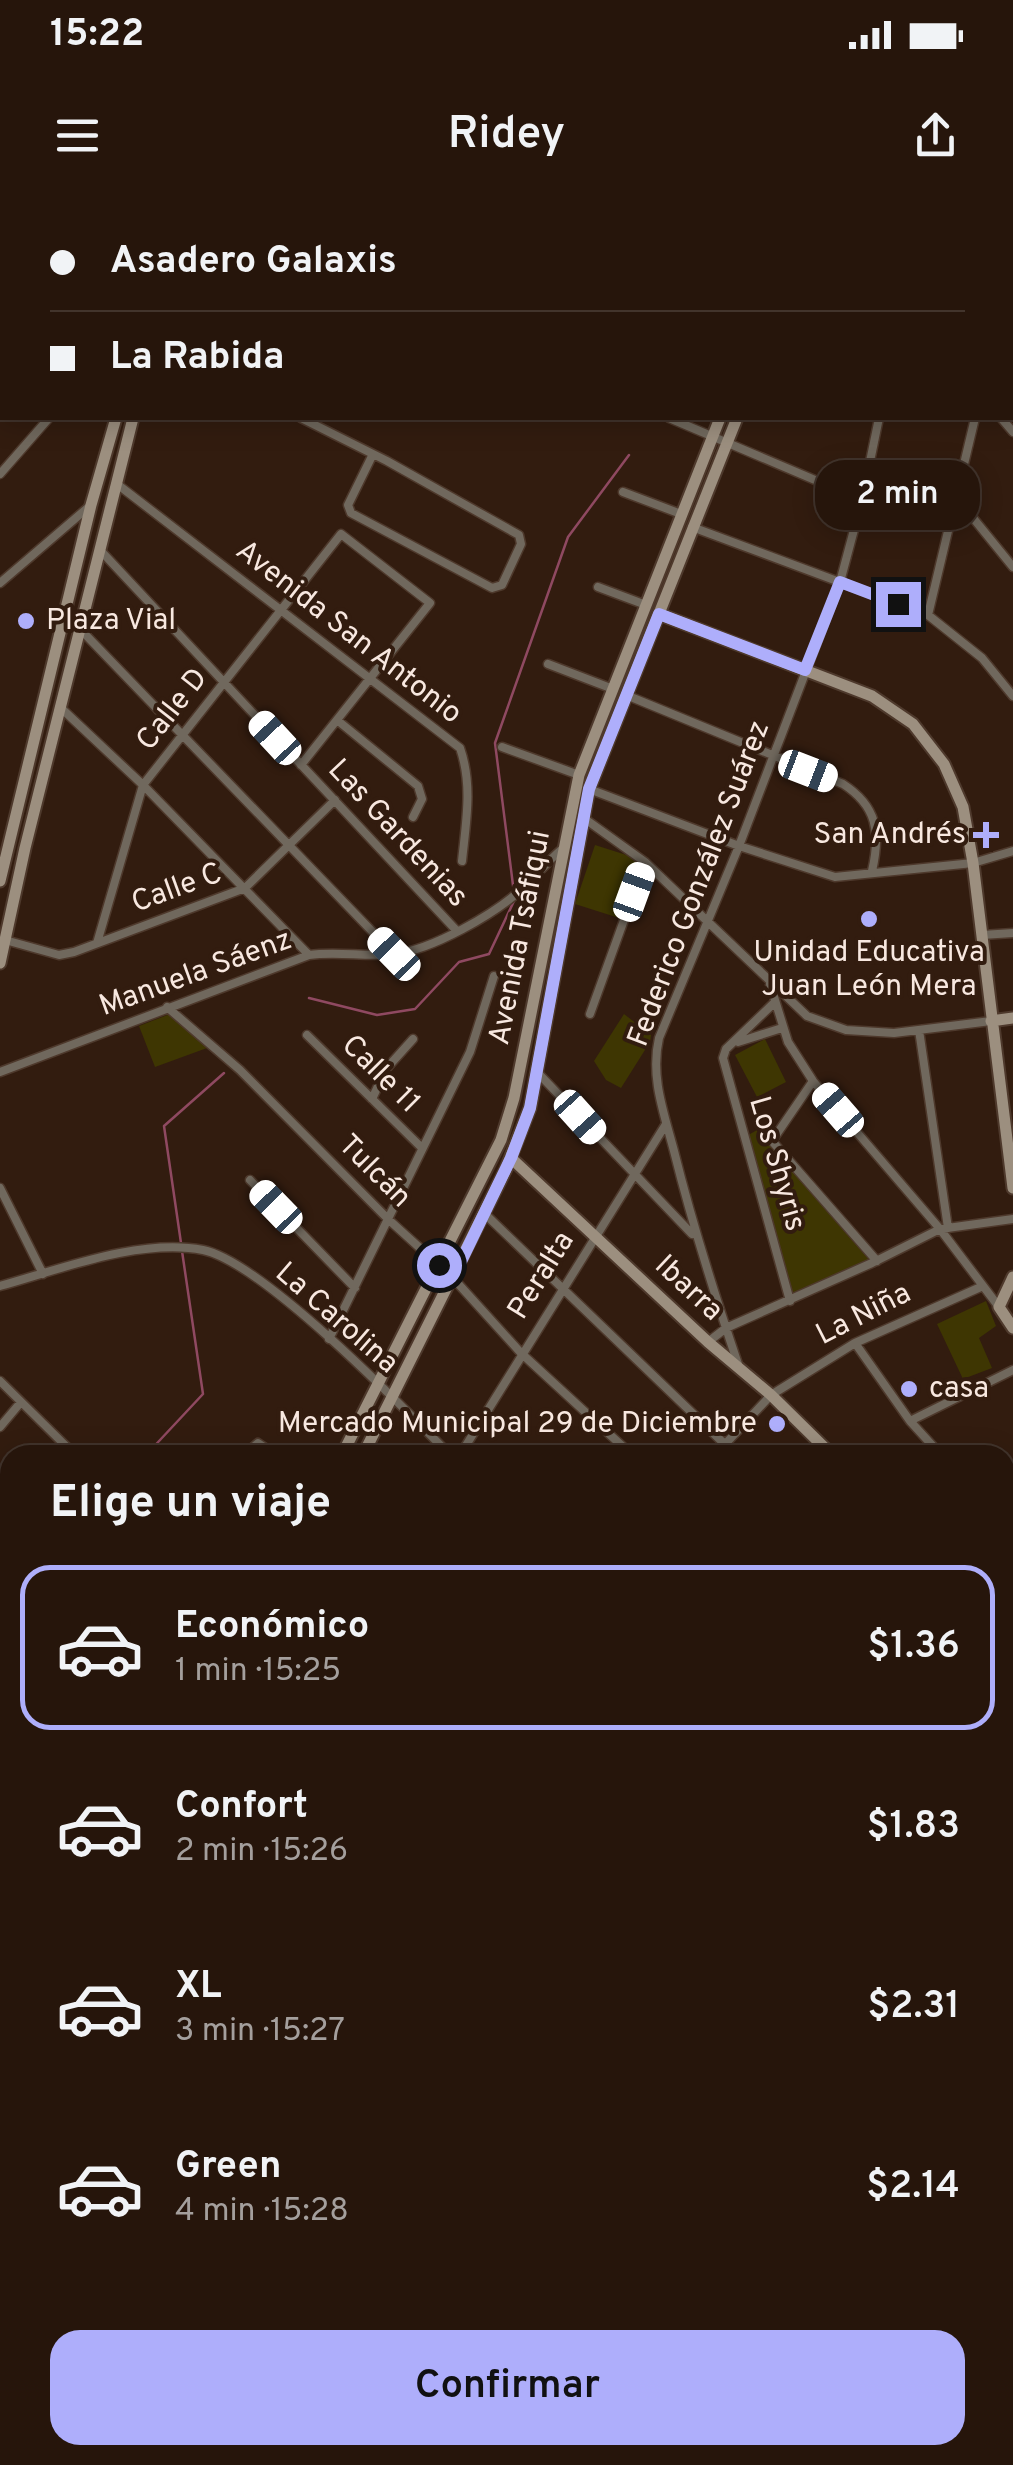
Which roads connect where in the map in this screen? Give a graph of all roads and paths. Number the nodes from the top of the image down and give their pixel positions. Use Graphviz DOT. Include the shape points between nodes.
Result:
graph roads {
  1 [pos="47,420"];
  2 [pos="115,420"];
  3 [pos="133,420"];
  4 [pos="305,420"];
  5 [pos="675,420"];
  6 [pos="719,420"];
  7 [pos="736,420"];
  8 [pos="878,420"];
  9 [pos="975,420"];
  10 [pos="712,436"];
  11 [pos="728,442"];
  12 [pos="373,454"];
  13 [pos="0,474"];
  14 [pos="118,484"];
  15 [pos="623,492"];
  16 [pos="956,496"];
  17 [pos="862,500"];
  18 [pos="90,505"];
  19 [pos="681,514"];
  20 [pos="692,527"];
  21 [pos="100,550"];
  22 [pos="1013,567"];
  23 [pos="0,582"];
  24 [pos="840,582"];
  25 [pos="598,587"];
  26 [pos="646,605"];
  27 [pos="281,610"];
  28 [pos="659,614"];
  29 [pos="928,614"];
  30 [pos="80,628"];
  31 [pos="548,664"];
  32 [pos="805,670"];
  33 [pos="370,679"];
  34 [pos="224,682"];
  35 [pos="619,692"];
  36 [pos="1013,696"];
  37 [pos="61,708"];
  38 [pos="337,720"];
  39 [pos="182,734"];
  40 [pos="502,747"];
  41 [pos="772,758"];
  42 [pos="301,765"];
  43 [pos="579,775"];
  44 [pos="143,785"];
  45 [pos="589,789"];
  46 [pos="334,800"];
  47 [pos="412,817"];
  48 [pos="585,819"];
  49 [pos="4,840"];
  50 [pos="289,845"];
  51 [pos="738,846"];
  52 [pos="561,850"];
  53 [pos="1013,851"];
  54 [pos="462,861"];
  55 [pos="646,862"];
  56 [pos="973,862"];
  57 [pos="872,871"];
  58 [pos="0,881"];
  59 [pos="245,888"];
  60 [pos="707,918"];
  61 [pos="456,930"];
  62 [pos="1013,932"];
  63 [pos="982,935"];
  64 [pos="5,940"];
  65 [pos="97,943"];
  66 [pos="394,954"];
  67 [pos="309,955"];
  68 [pos="0,963"];
  69 [pos="494,976"];
  70 [pos="770,984"];
  71 [pos="775,1002"];
  72 [pos="167,1007"];
  73 [pos="590,1014"];
  74 [pos="1013,1018"];
  75 [pos="990,1021"];
  76 [pos="782,1028"];
  77 [pos="919,1030"];
  78 [pos="306,1035"];
  79 [pos="413,1039"];
  80 [pos="734,1043"];
  81 [pos="0,1072"];
  82 [pos="538,1073"];
  83 [pos="813,1081"];
  84 [pos="372,1098"];
  85 [pos="1008,1117"];
  86 [pos="667,1123"];
  87 [pos="422,1148"];
  88 [pos="511,1158"];
  89 [pos="632,1174"];
  90 [pos="250,1180"];
  91 [pos="0,1188"];
  92 [pos="1013,1188"];
  93 [pos="484,1213"];
  94 [pos="1013,1219"];
  95 [pos="389,1220"];
  96 [pos="944,1228"];
  97 [pos="594,1234"];
  98 [pos="695,1238"];
  99 [pos="877,1261"];
  100 [pos="439,1265"];
  101 [pos="43,1274"];
  102 [pos="1013,1277"];
  103 [pos="453,1278"];
  104 [pos="0,1286"];
  105 [pos="983,1286"];
  106 [pos="355,1288"];
  107 [pos="561,1290"];
  108 [pos="790,1301"];
  109 [pos="998,1307"];
  110 [pos="726,1328"];
  111 [pos="1013,1328"];
  112 [pos="330,1339"];
  113 [pos="708,1342"];
  114 [pos="855,1344"];
  115 [pos="522,1353"];
  116 [pos="739,1368"];
  117 [pos="1013,1370"];
  118 [pos="0,1381"];
  119 [pos="377,1384"];
  120 [pos="771,1395"];
  121 [pos="392,1396"];
  122 [pos="22,1402"];
  123 [pos="910,1421"];
  124 [pos="0,1427"];
  125 [pos="64,1445"];
  126 [pos="347,1445"];
  127 [pos="368,1445"];
  128 [pos="440,1445"];
  129 [pos="466,1445"];
  130 [pos="621,1445"];
  131 [pos="725,1445"];
  132 [pos="727,1445"];
  133 [pos="822,1445"];
  134 [pos="931,1445"];
  1 -- 13 [label="street"];
  2 -- 18 [label="main road"];
  3 -- 14 [label="main road"];
  4 -- 12 [label="street"];
  5 -- 10 [label="street"];
  6 -- 10 [label="main road, Avenida Tsáfiqui"];
  7 -- 11 [label="main road, Avenida Tsáfiqui"];
  8 -- 17 [label="street, Federico González Suárez"];
  9 -- 16 [label="street"];
  10 -- 11 [label="street"];
  10 -- 19 [label="main road, Avenida Tsáfiqui"];
  11 -- 17 [label="street"];
  11 -- 20 [label="main road, Avenida Tsáfiqui"];
  12 -- 12 [label="street" via="518,535 521,544 502,585 492,588 352,513 348,505"];
  14 -- 21 [label="main road"];
  14 -- 27 [label="street, Avenida San Antonio"];
  15 -- 19 [label="street"];
  16 -- 22 [label="street"];
  16 -- 29 [label="street"];
  17 -- 24 [label="street, Federico González Suárez"];
  18 -- 23 [label="street"];
  18 -- 49 [label="main road"];
  19 -- 26 [label="main road, Avenida Tsáfiqui"];
  20 -- 24 [label="street"];
  20 -- 28 [label="main road, Avenida Tsáfiqui"];
  21 -- 30 [label="main road"];
  21 -- 34 [label="street, Las Gardenias"];
  24 -- 29 [label="street"];
  24 -- 32 [label="street, Federico González Suárez"];
  25 -- 26 [label="street"];
  26 -- 35 [label="main road, Avenida Tsáfiqui"];
  27 -- 33 [label="street, Avenida San Antonio"];
  27 -- 33 [label="street, Calle D" via="341,534 430,603"];
  27 -- 34 [label="street, Calle D"];
  28 -- 32 [label="main road"];
  28 -- 35 [label="main road, Avenida Tsáfiqui"];
  29 -- 36 [label="street" via="982,658"];
  30 -- 37 [label="main road"];
  30 -- 39 [label="street"];
  31 -- 35 [label="street"];
  32 -- 41 [label="street, Federico González Suárez"];
  32 -- 56 [label="main road" via="872,696 913,724 957,793"];
  33 -- 38 [label="street"];
  33 -- 54 [label="street, Avenida San Antonio" via="460,748 469,790"];
  34 -- 39 [label="street, Calle D"];
  34 -- 42 [label="street, Las Gardenias"];
  35 -- 41 [label="street"];
  35 -- 43 [label="main road, Avenida Tsáfiqui"];
  35 -- 45 [label="main road, Avenida Tsáfiqui"];
  37 -- 44 [label="street"];
  37 -- 64 [label="main road"];
  38 -- 42 [label="street"];
  38 -- 47 [label="street" via="422,791"];
  39 -- 44 [label="street, Calle D"];
  39 -- 50 [label="street"];
  40 -- 43 [label="street"];
  41 -- 51 [label="street, Federico González Suárez"];
  41 -- 57 [label="street" via="862,797 874,824"];
  42 -- 46 [label="street, Las Gardenias"];
  43 -- 52 [label="main road, Avenida Tsáfiqui"];
  44 -- 59 [label="street"];
  44 -- 65 [label="street, Calle D"];
  45 -- 48 [label="main road, Avenida Tsáfiqui"];
  45 -- 51 [label="street"];
  46 -- 50 [label="street, Calle C"];
  46 -- 61 [label="street, Las Gardenias"];
  48 -- 55 [label="street"];
  48 -- 82 [label="main road, Avenida Tsáfiqui"];
  49 -- 58 [label="main road"];
  50 -- 59 [label="street, Calle C"];
  50 -- 66 [label="street"];
  51 -- 57 [label="street" via="835,877"];
  51 -- 60 [label="street, Federico González Suárez"];
  52 -- 61 [label="street, Manuela Sáenz" via="525,886"];
  52 -- 100 [label="main road, Avenida Tsáfiqui" via="514,1098 501,1140"];
  53 -- 56 [label="street"];
  55 -- 60 [label="street"];
  55 -- 73 [label="street"];
  56 -- 57 [label="street"];
  56 -- 63 [label="main road"];
  59 -- 65 [label="street, Calle C"];
  59 -- 67 [label="street"];
  60 -- 70 [label="street"];
  60 -- 86 [label="street, Federico González Suárez" via="654,1061"];
  61 -- 66 [label="street, Manuela Sáenz"];
  62 -- 63 [label="street"];
  63 -- 75 [label="main road"];
  64 -- 65 [label="street, Calle C" via="60,955"];
  64 -- 68 [label="main road"];
  66 -- 67 [label="street, Manuela Sáenz"];
  67 -- 72 [label="street, Manuela Sáenz"];
  69 -- 87 [label="street" via="470,1052"];
  70 -- 71 [label="street"];
  70 -- 77 [label="street" via="806,1016 846,1030"];
  71 -- 76 [label="street"];
  71 -- 80 [label="street"];
  72 -- 81 [label="street, Manuela Sáenz"];
  72 -- 95 [label="street, Tulcán" via="240,1070"];
  74 -- 75 [label="main road"];
  75 -- 77 [label="street"];
  75 -- 85 [label="main road"];
  76 -- 80 [label="street"];
  76 -- 83 [label="street"];
  77 -- 96 [label="street"];
  78 -- 84 [label="street, Calle 11"];
  79 -- 84 [label="street" via="386,1069"];
  80 -- 108 [label="street, Los Shyris" via="723,1058"];
  82 -- 88 [label="main road, Avenida Tsáfiqui"];
  82 -- 89 [label="street"];
  83 -- 96 [label="street"];
  83 -- 99 [label="street" via="772,1141"];
  84 -- 87 [label="street, Calle 11"];
  85 -- 92 [label="main road"];
  86 -- 89 [label="street, Peralta"];
  86 -- 98 [label="street, Federico González Suárez"];
  87 -- 95 [label="street"];
  88 -- 93 [label="main road, Avenida Tsáfiqui"];
  88 -- 97 [label="main road, Ibarra"];
  89 -- 97 [label="street, Peralta"];
  89 -- 98 [label="street"];
  90 -- 106 [label="street"];
  91 -- 101 [label="street"];
  93 -- 103 [label="main road, Avenida Tsáfiqui"];
  93 -- 107 [label="street"];
  94 -- 96 [label="street"];
  95 -- 100 [label="street, Tulcán"];
  95 -- 106 [label="street"];
  96 -- 99 [label="street"];
  96 -- 105 [label="street"];
  97 -- 107 [label="street, Peralta"];
  97 -- 113 [label="main road, Ibarra"];
  98 -- 110 [label="street, Federico González Suárez"];
  99 -- 108 [label="street"];
  100 -- 103 [label="street, Tulcán"];
  100 -- 119 [label="main road, Avenida Tsáfiqui"];
  101 -- 104 [label="street, La Carolina"];
  101 -- 112 [label="street, La Carolina" via="138,1250 204,1250 256,1279"];
  102 -- 109 [label="main road"];
  103 -- 115 [label="street, Tulcán"];
  103 -- 121 [label="main road, Avenida Tsáfiqui"];
  105 -- 109 [label="street"];
  105 -- 114 [label="street, La Niña"];
  106 -- 112 [label="street"];
  107 -- 115 [label="street, Peralta"];
  107 -- 131 [label="street"];
  108 -- 110 [label="street"];
  109 -- 111 [label="main road"];
  110 -- 113 [label="street"];
  110 -- 116 [label="street, Federico González Suárez"];
  112 -- 119 [label="street, La Carolina"];
  113 -- 116 [label="main road, Ibarra"];
  114 -- 120 [label="street, La Niña"];
  114 -- 123 [label="street"];
  115 -- 129 [label="street, Peralta"];
  115 -- 130 [label="street, Tulcán"];
  116 -- 120 [label="main road, Ibarra"];
  117 -- 123 [label="street"];
  118 -- 122 [label="street"];
  119 -- 121 [label="street, La Carolina"];
  119 -- 126 [label="main road, Avenida Tsáfiqui"];
  120 -- 132 [label="street, La Niña"];
  120 -- 133 [label="main road, Ibarra"];
  121 -- 127 [label="main road, Avenida Tsáfiqui"];
  121 -- 128 [label="street, La Carolina"];
  122 -- 124 [label="street"];
  122 -- 125 [label="street"];
  123 -- 134 [label="street"];
}
